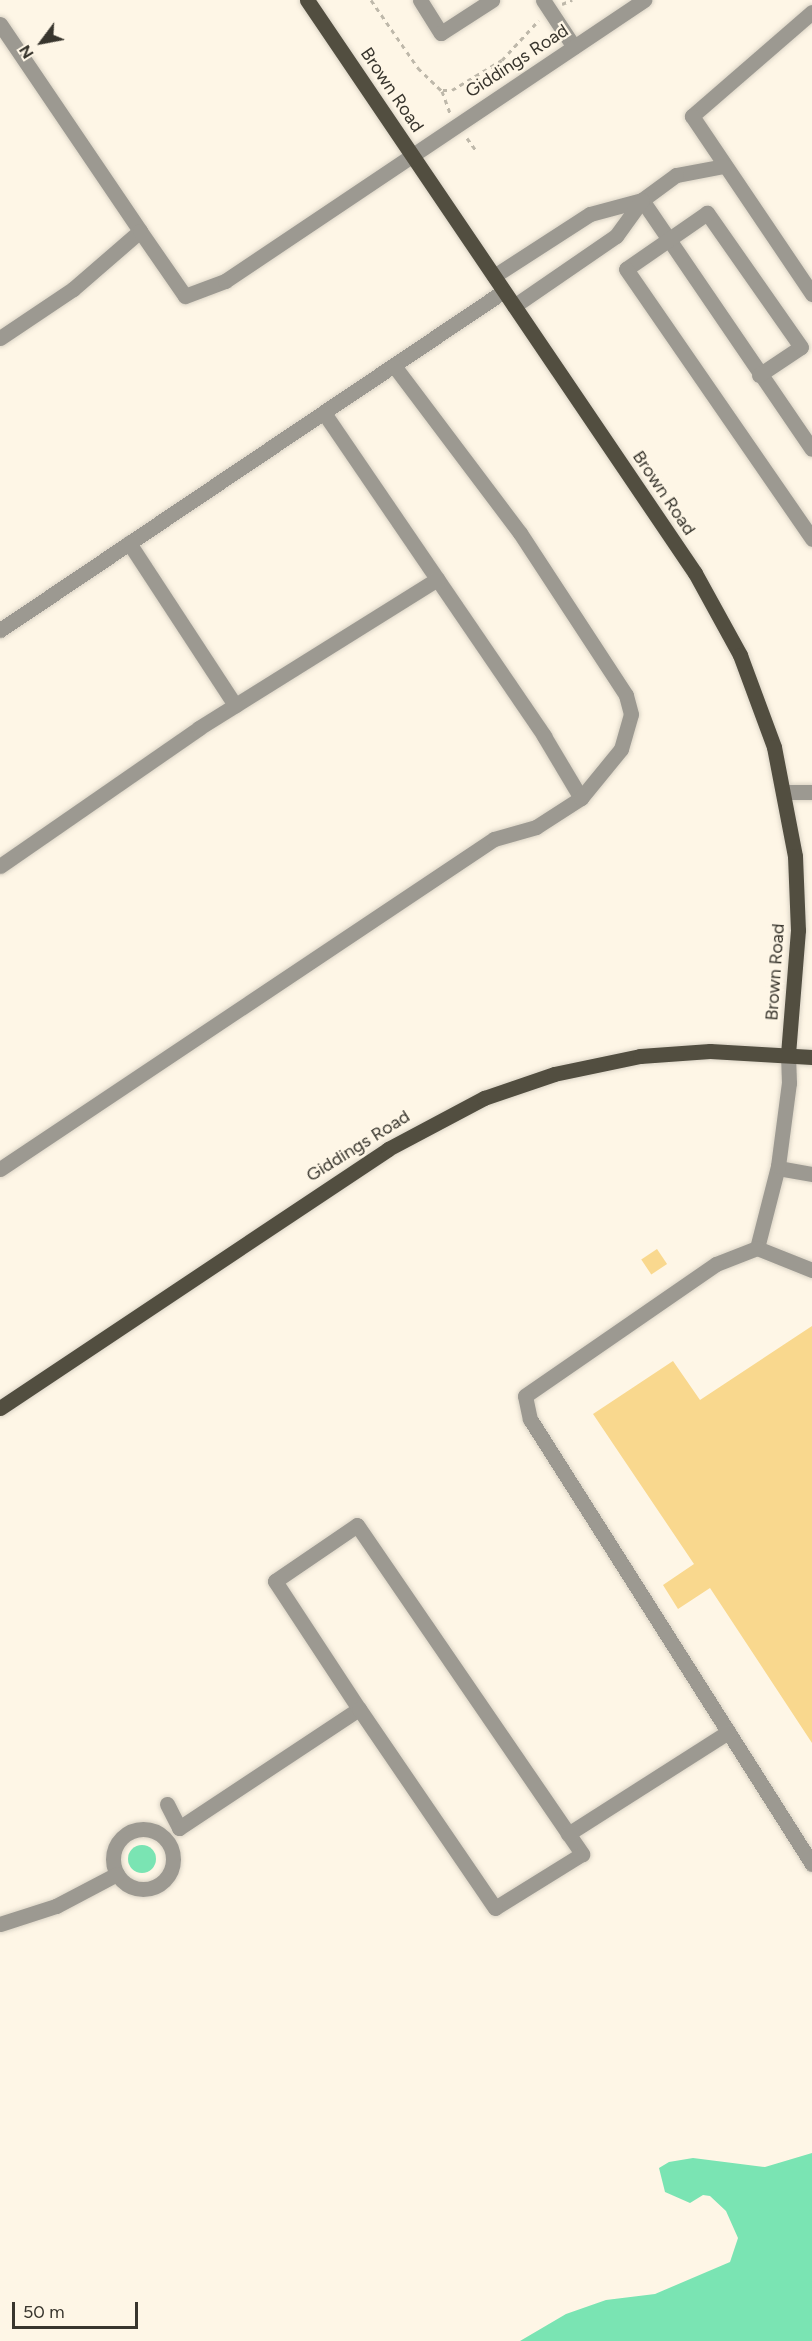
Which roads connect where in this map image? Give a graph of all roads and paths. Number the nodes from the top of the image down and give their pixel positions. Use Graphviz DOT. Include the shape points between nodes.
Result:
graph roads {
  1 [pos="307,0"];
  2 [pos="372,0"];
  3 [pos="420,0"];
  4 [pos="492,0"];
  5 [pos="572,0"];
  6 [pos="644,0"];
  7 [pos="547,6"];
  8 [pos="812,12"];
  9 [pos="0,24"];
  10 [pos="574,47"];
  11 [pos="442,90"];
  12 [pos="457,124"];
  13 [pos="475,149"];
  14 [pos="411,154"];
  15 [pos="724,166"];
  16 [pos="642,200"];
  17 [pos="140,231"];
  18 [pos="668,240"];
  19 [pos="494,276"];
  20 [pos="504,291"];
  21 [pos="812,294"];
  22 [pos="514,306"];
  23 [pos="0,338"];
  24 [pos="394,366"];
  25 [pos="759,375"];
  26 [pos="324,413"];
  27 [pos="812,449"];
  28 [pos="812,539"];
  29 [pos="129,543"];
  30 [pos="437,579"];
  31 [pos="0,630"];
  32 [pos="235,705"];
  33 [pos="785,792"];
  34 [pos="812,792"];
  35 [pos="581,798"];
  36 [pos="0,866"];
  37 [pos="788,1054"];
  38 [pos="812,1057"];
  39 [pos="778,1168"];
  40 [pos="0,1169"];
  41 [pos="812,1174"];
  42 [pos="757,1248"];
  43 [pos="812,1270"];
  44 [pos="0,1408"];
  45 [pos="359,1709"];
  46 [pos="728,1732"];
  47 [pos="167,1804"];
  48 [pos="568,1834"];
  49 [pos="812,1864"];
  50 [pos="117,1874"];
  51 [pos="0,1924"];
  1 -- 14 [label="main road, Brown Road"];
  2 -- 11 [label="path" via="418,68"];
  3 -- 4 [label="street" via="441,33"];
  5 -- 7 [label="path"];
  6 -- 10 [label="street, Giddings Road"];
  7 -- 10 [label="street"];
  7 -- 11 [label="path" via="502,60 452,90"];
  8 -- 15 [label="street" via="692,116"];
  9 -- 17 [label="street"];
  10 -- 12 [label="street, Giddings Road"];
  11 -- 12 [label="path"];
  12 -- 13 [label="path"];
  12 -- 14 [label="street, Giddings Road"];
  14 -- 17 [label="street, Giddings Road" via="225,281 185,296"];
  14 -- 19 [label="main road, Brown Road"];
  15 -- 16 [label="street" via="676,175"];
  15 -- 21 [label="street"];
  16 -- 18 [label="street"];
  16 -- 19 [label="street" via="590,214"];
  16 -- 22 [label="street" via="616,236"];
  17 -- 23 [label="street" via="73,290"];
  18 -- 25 [label="street"];
  18 -- 25 [label="street" via="707,213 801,347"];
  18 -- 28 [label="street" via="626,269"];
  19 -- 20 [label="main road, Brown Road"];
  20 -- 22 [label="main road, Brown Road"];
  20 -- 24 [label="street"];
  22 -- 33 [label="main road, Brown Road" via="715,606 753,685"];
  24 -- 26 [label="street"];
  24 -- 35 [label="street" via="520,532 626,695 631,714 621,749"];
  25 -- 27 [label="street"];
  26 -- 29 [label="street"];
  26 -- 30 [label="street"];
  29 -- 31 [label="street"];
  29 -- 32 [label="street"];
  30 -- 32 [label="street"];
  30 -- 35 [label="street"];
  32 -- 36 [label="street"];
  33 -- 34 [label="street"];
  33 -- 37 [label="main road, Brown Road" via="799,912"];
  35 -- 40 [label="street" via="536,827 495,839"];
  37 -- 38 [label="main road"];
  37 -- 39 [label="street" via="789,1083"];
  37 -- 44 [label="main road, Giddings Road" via="710,1051 628,1058 554,1074 478,1101 410,1135 317,1194"];
  39 -- 41 [label="street"];
  39 -- 42 [label="street"];
  42 -- 43 [label="street"];
  42 -- 46 [label="street" via="716,1264 525,1396 530,1419"];
  45 -- 47 [label="street" via="179,1828"];
  45 -- 48 [label="street" via="495,1908 582,1854"];
  45 -- 48 [label="street" via="275,1581 357,1525"];
  46 -- 48 [label="street"];
  46 -- 49 [label="street"];
  50 -- 51 [label="street" via="56,1906"];
}
